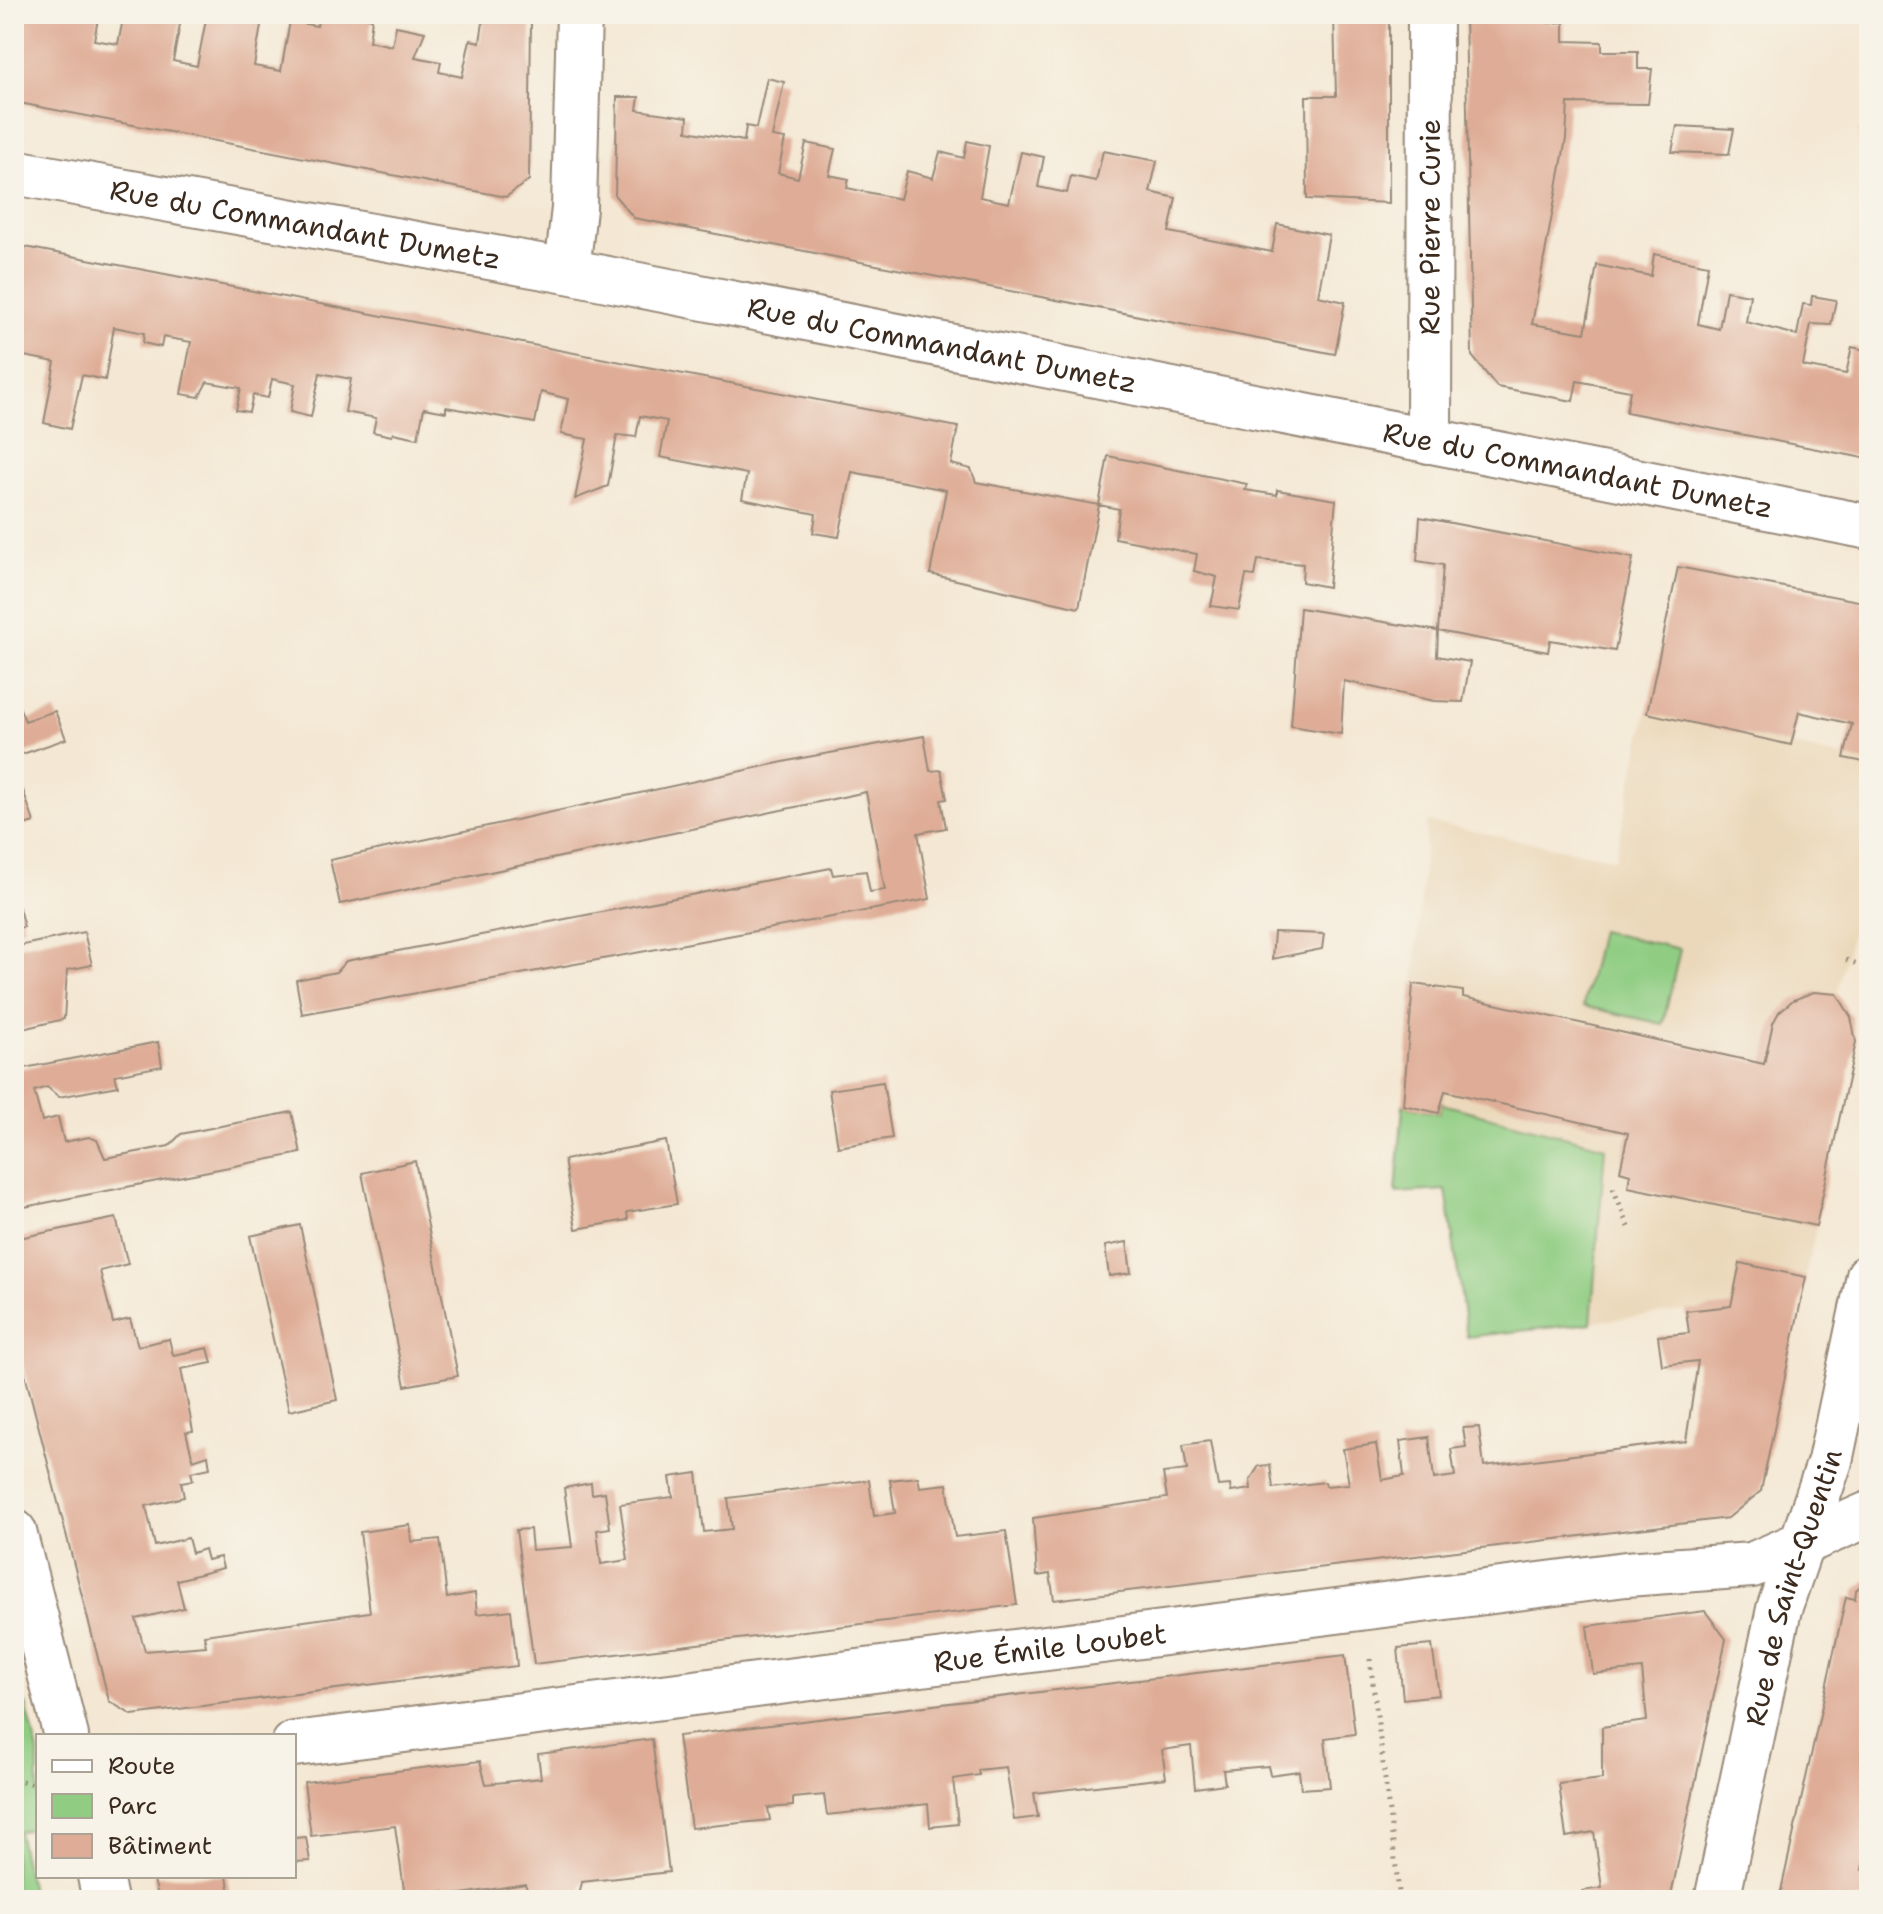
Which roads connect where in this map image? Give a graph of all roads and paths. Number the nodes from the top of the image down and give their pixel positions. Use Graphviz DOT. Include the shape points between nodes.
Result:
graph roads {
  1 [pos="579,14"];
  2 [pos="1430,14"];
  3 [pos="14,172"];
  4 [pos="567,271"];
  5 [pos="1429,441"];
  6 [pos="1869,527"];
  7 [pos="1846,960"];
  8 [pos="1869,968"];
  9 [pos="1613,1188"];
  10 [pos="1631,1232"];
  11 [pos="1869,1276"];
  12 [pos="1869,1514"];
  13 [pos="14,1532"];
  14 [pos="1803,1542"];
  15 [pos="1361,1607"];
  16 [pos="65,1734"];
  17 [pos="296,1744"];
  18 [pos="14,1779"];
  19 [pos="36,1784"];
  20 [pos="100,1878"];
  21 [pos="105,1900"];
  22 [pos="1400,1900"];
  23 [pos="1717,1900"];
  1 -- 4 [label="street" via="574,208"];
  2 -- 5 [label="street, Rue Pierre Curie"];
  3 -- 4 [label="street, Rue du Commandant Dumetz"];
  4 -- 5 [label="street, Rue du Commandant Dumetz"];
  5 -- 6 [label="street, Rue du Commandant Dumetz"];
  7 -- 8 [label="path"];
  9 -- 10 [label="path"];
  11 -- 14 [label="street, Rue de Saint-Quentin" via="1830,1461"];
  12 -- 14 [label="street, Rue Émile Loubet"];
  13 -- 16 [label="street"];
  14 -- 15 [label="street, Rue Émile Loubet" via="1752,1565 1626,1574"];
  14 -- 23 [label="street, Rue de Saint-Quentin" via="1779,1609"];
  15 -- 17 [label="street, Rue Émile Loubet"];
  15 -- 22 [label="path"];
  18 -- 19 [label="path"];
  20 -- 21 [label="street"];
}
